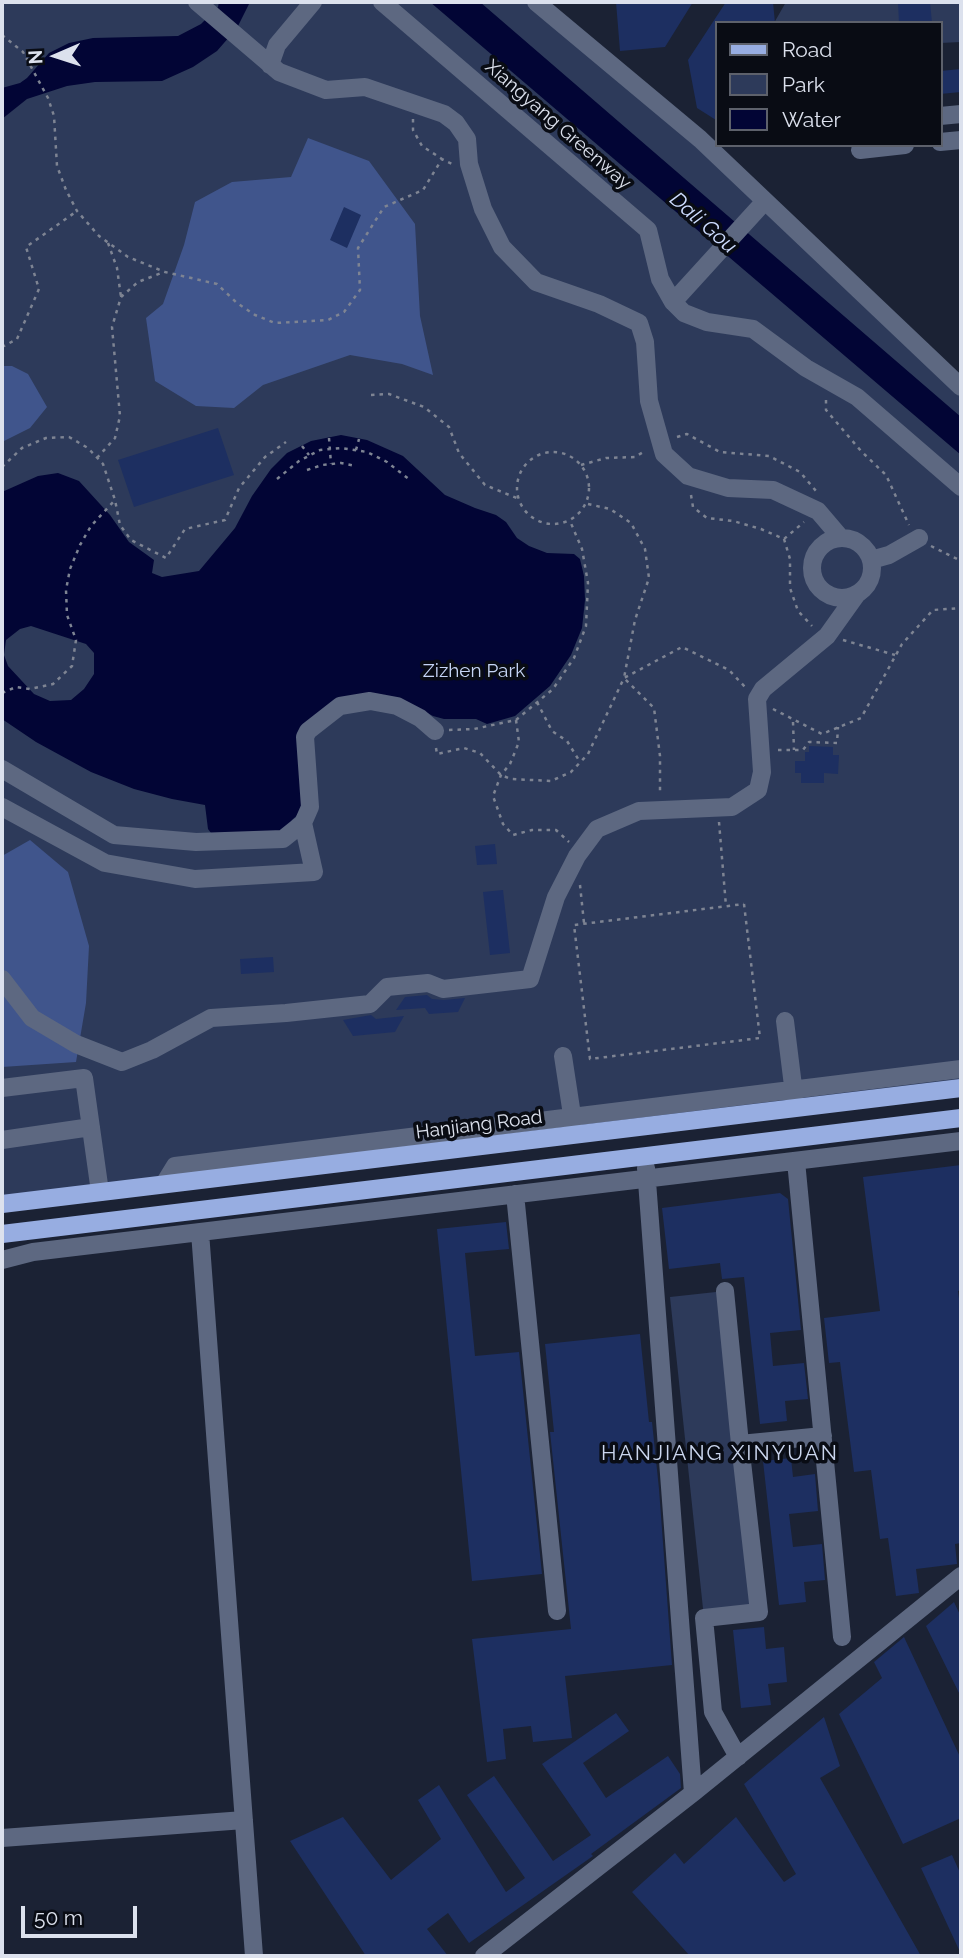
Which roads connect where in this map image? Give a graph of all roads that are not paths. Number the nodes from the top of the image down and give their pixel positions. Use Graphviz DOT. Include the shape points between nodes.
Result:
graph roads {
  1 [pos="313,2"];
  2 [pos="382,2"];
  3 [pos="536,2"];
  4 [pos="200,4"];
  5 [pos="270,65"];
  6 [pos="961,114"];
  7 [pos="942,116"];
  8 [pos="708,139"];
  9 [pos="961,140"];
  10 [pos="942,142"];
  11 [pos="887,147"];
  12 [pos="860,150"];
  13 [pos="762,204"];
  14 [pos="673,302"];
  15 [pos="961,387"];
  16 [pos="961,487"];
  17 [pos="841,538"];
  18 [pos="919,538"];
  19 [pos="871,560"];
  20 [pos="857,594"];
  21 [pos="435,731"];
  22 [pos="2,769"];
  23 [pos="2,807"];
  24 [pos="303,823"];
  25 [pos="2,979"];
  26 [pos="785,1021"];
  27 [pos="562,1056"];
  28 [pos="961,1069"];
  29 [pos="961,1087"];
  30 [pos="2,1088"];
  31 [pos="794,1090"];
  32 [pos="796,1109"];
  33 [pos="572,1117"];
  34 [pos="961,1118"];
  35 [pos="91,1127"];
  36 [pos="575,1136"];
  37 [pos="2,1140"];
  38 [pos="961,1141"];
  39 [pos="644,1155"];
  40 [pos="796,1161"];
  41 [pos="646,1178"];
  42 [pos="164,1184"];
  43 [pos="100,1192"];
  44 [pos="516,1194"];
  45 [pos="2,1204"];
  46 [pos="200,1232"];
  47 [pos="2,1234"];
  48 [pos="2,1260"];
  49 [pos="725,1291"];
  50 [pos="823,1436"];
  51 [pos="740,1444"];
  52 [pos="961,1576"];
  53 [pos="557,1611"];
  54 [pos="842,1637"];
  55 [pos="738,1757"];
  56 [pos="693,1793"];
  57 [pos="244,1820"];
  58 [pos="2,1838"];
  59 [pos="254,1956"];
  60 [pos="484,1956"];
  1 -- 5 [label="street" via="277,45"];
  2 -- 14 [label="street, Xiangyang Greenway" via="648,230 660,279"];
  3 -- 8 [label="street"];
  4 -- 5 [label="street"];
  5 -- 17 [label="street" via="326,90 365,87 456,122 467,139 469,164 483,209 502,247 536,282 639,323 645,342 649,401 664,454 688,476 729,488 773,489 818,511"];
  6 -- 7 [label="street"];
  8 -- 13 [label="street"];
  9 -- 10 [label="street"];
  11 -- 12 [label="street"];
  13 -- 14 [label="street"];
  13 -- 15 [label="street"];
  14 -- 16 [label="street" via="684,313 707,322 753,329 806,368 857,397"];
  17 -- 19 [label="street" via="859,544"];
  17 -- 20 [label="street" via="816,552 814,581 837,598"];
  18 -- 19 [label="street"];
  19 -- 20 [label="street" via="870,579"];
  20 -- 25 [label="street" via="827,636 757,699 762,772 758,790 732,807 639,811 597,829 556,897 530,979 443,989 428,983 387,987 370,1004 211,1018 122,1062 76,1044 32,1018"];
  21 -- 24 [label="street" via="397,706 370,701 340,706 305,737 311,802"];
  22 -- 24 [label="street" via="114,835 196,842 283,839"];
  23 -- 24 [label="street" via="106,863 195,879 314,872"];
  26 -- 31 [label="street"];
  27 -- 33 [label="street"];
  28 -- 31 [label="street"];
  29 -- 32 [label="main road, Hanjiang Road"];
  30 -- 35 [label="street" via="84,1078"];
  31 -- 32 [label="street"];
  31 -- 33 [label="street"];
  32 -- 36 [label="main road, Hanjiang Road"];
  33 -- 36 [label="street"];
  33 -- 42 [label="street" via="175,1166"];
  34 -- 39 [label="main road"];
  35 -- 37 [label="street"];
  35 -- 43 [label="street"];
  36 -- 42 [label="main road, Hanjiang Road"];
  38 -- 40 [label="street"];
  39 -- 41 [label="street"];
  39 -- 47 [label="main road"];
  40 -- 41 [label="street"];
  40 -- 50 [label="street"];
  41 -- 44 [label="street"];
  41 -- 56 [label="street"];
  42 -- 43 [label="main road, Hanjiang Road"];
  43 -- 45 [label="main road, Hanjiang Road"];
  44 -- 46 [label="street"];
  44 -- 53 [label="street"];
  46 -- 48 [label="street" via="33,1252"];
  46 -- 57 [label="street"];
  49 -- 51 [label="street"];
  50 -- 51 [label="street"];
  50 -- 54 [label="street"];
  51 -- 55 [label="street" via="759,1612 704,1618 713,1712"];
  52 -- 55 [label="street"];
  55 -- 56 [label="street"];
  56 -- 60 [label="street"];
  57 -- 58 [label="street"];
  57 -- 59 [label="street"];
}
